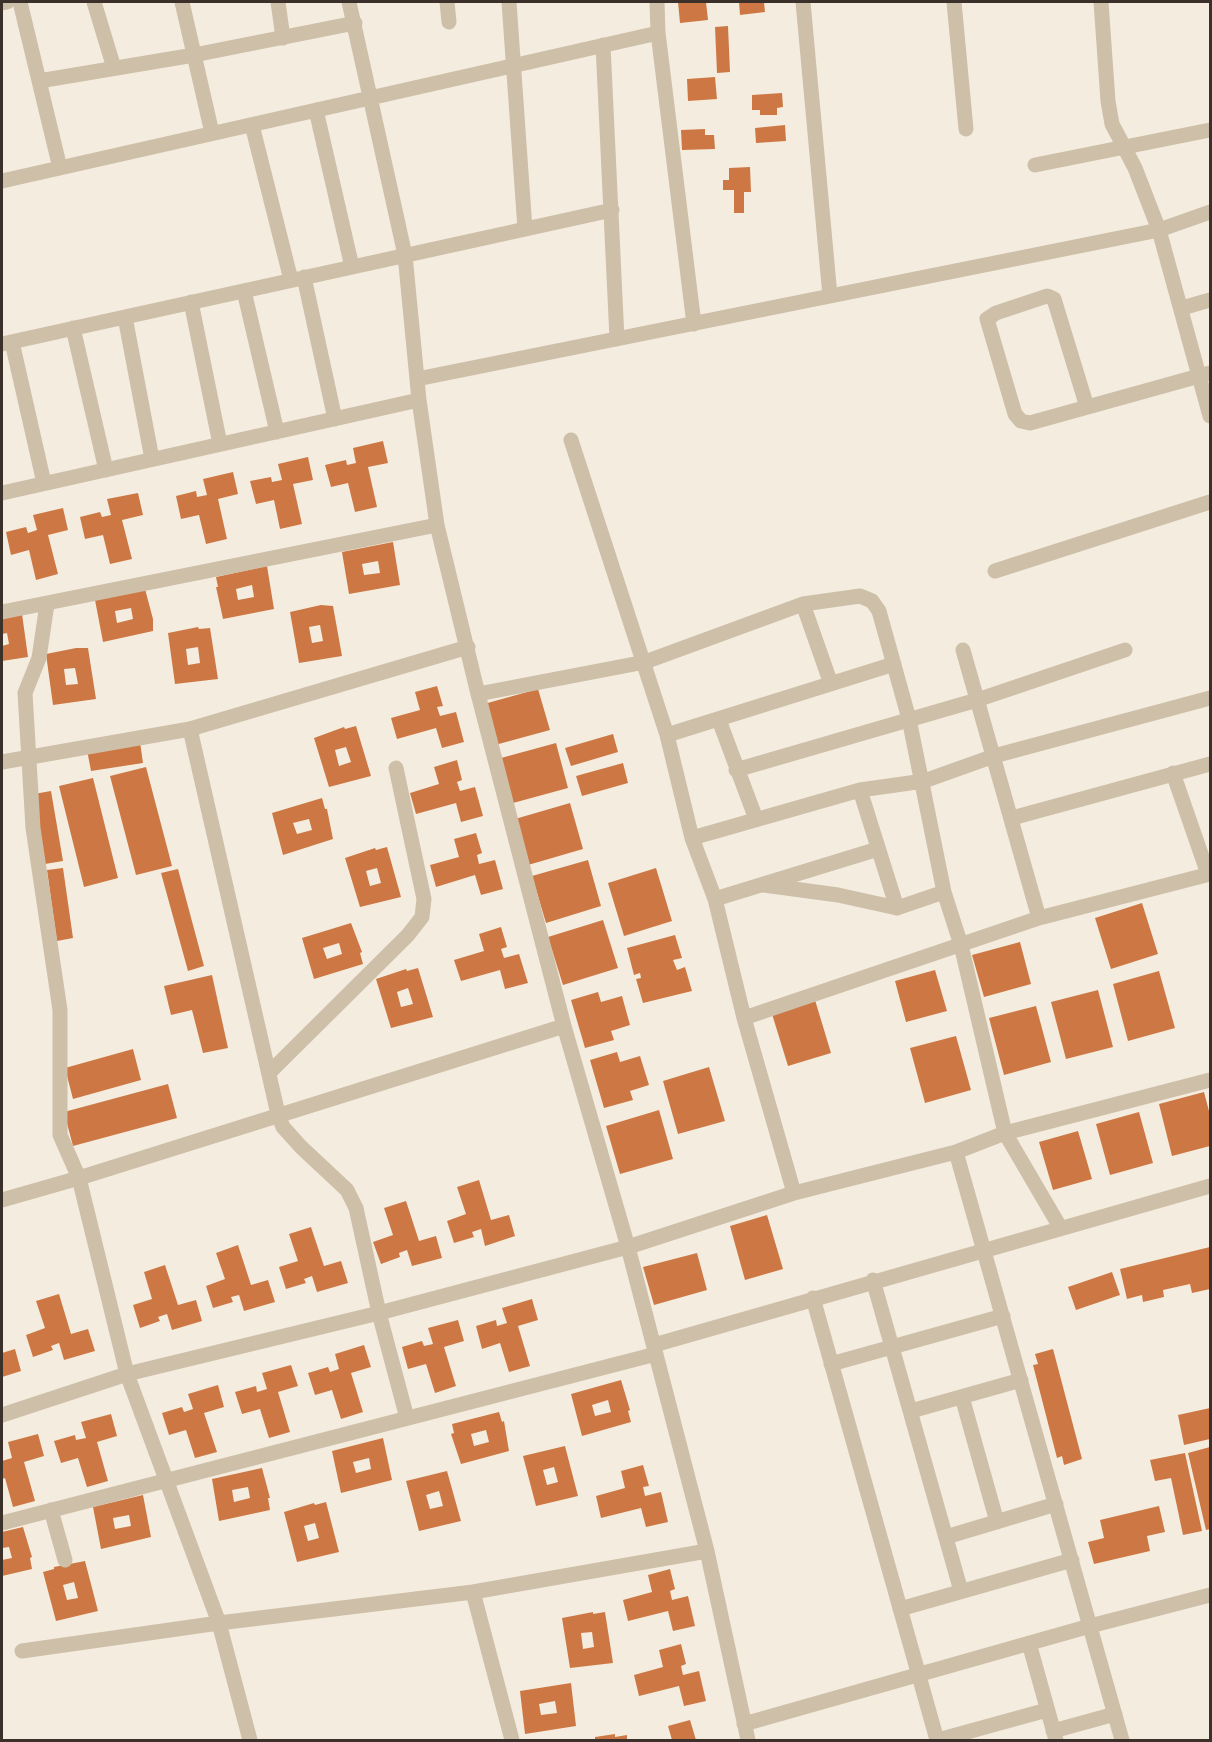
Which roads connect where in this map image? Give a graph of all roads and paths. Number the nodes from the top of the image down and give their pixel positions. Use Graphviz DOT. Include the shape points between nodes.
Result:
graph roads {
  1 [pos="7,2"];
  2 [pos="20,2"];
  3 [pos="93,2"];
  4 [pos="182,2"];
  5 [pos="278,2"];
  6 [pos="350,2"];
  7 [pos="447,2"];
  8 [pos="509,2"];
  9 [pos="657,2"];
  10 [pos="803,2"];
  11 [pos="954,2"];
  12 [pos="1101,2"];
  13 [pos="2,3"];
  14 [pos="449,22"];
  15 [pos="355,24"];
  16 [pos="658,33"];
  17 [pos="283,38"];
  18 [pos="603,45"];
  19 [pos="194,55"];
  20 [pos="513,66"];
  21 [pos="114,68"];
  22 [pos="39,81"];
  23 [pos="372,97"];
  24 [pos="316,110"];
  25 [pos="252,125"];
  26 [pos="966,129"];
  27 [pos="1210,130"];
  28 [pos="212,134"];
  29 [pos="1122,146"];
  30 [pos="1035,165"];
  31 [pos="60,168"];
  32 [pos="2,181"];
  33 [pos="612,210"];
  34 [pos="1210,212"];
  35 [pos="525,229"];
  36 [pos="1159,230"];
  37 [pos="405,255"];
  38 [pos="352,267"];
  39 [pos="298,279"];
  40 [pos="244,291"];
  41 [pos="830,296"];
  42 [pos="1210,300"];
  43 [pos="191,302"];
  44 [pos="1182,308"];
  45 [pos="125,317"];
  46 [pos="694,324"];
  47 [pos="73,328"];
  48 [pos="617,339"];
  49 [pos="7,343"];
  50 [pos="1205,375"];
  51 [pos="417,379"];
  52 [pos="419,400"];
  53 [pos="1087,407"];
  54 [pos="1210,416"];
  55 [pos="335,418"];
  56 [pos="276,432"];
  57 [pos="571,440"];
  58 [pos="220,444"];
  59 [pos="152,459"];
  60 [pos="106,470"];
  61 [pos="44,483"];
  62 [pos="2,493"];
  63 [pos="1210,502"];
  64 [pos="437,525"];
  65 [pos="995,571"];
  66 [pos="47,604"];
  67 [pos="803,604"];
  68 [pos="2,612"];
  69 [pos="468,647"];
  70 [pos="963,650"];
  71 [pos="1125,650"];
  72 [pos="645,662"];
  73 [pos="894,664"];
  74 [pos="831,684"];
  75 [pos="478,694"];
  76 [pos="1210,698"];
  77 [pos="977,700"];
  78 [pos="719,720"];
  79 [pos="909,720"];
  80 [pos="190,729"];
  81 [pos="667,735"];
  82 [pos="31,756"];
  83 [pos="994,756"];
  84 [pos="2,762"];
  85 [pos="1210,764"];
  86 [pos="396,768"];
  87 [pos="736,770"];
  88 [pos="1173,773"];
  89 [pos="924,781"];
  90 [pos="860,790"];
  91 [pos="1012,818"];
  92 [pos="756,819"];
  93 [pos="692,838"];
  94 [pos="878,849"];
  95 [pos="1209,874"];
  96 [pos="764,885"];
  97 [pos="944,892"];
  98 [pos="715,899"];
  99 [pos="897,908"];
  100 [pos="1039,918"];
  101 [pos="961,945"];
  102 [pos="744,1018"];
  103 [pos="564,1026"];
  104 [pos="270,1072"];
  105 [pos="1210,1080"];
  106 [pos="278,1114"];
  107 [pos="1005,1134"];
  108 [pos="956,1152"];
  109 [pos="79,1178"];
  110 [pos="1210,1186"];
  111 [pos="794,1193"];
  112 [pos="2,1200"];
  113 [pos="1060,1227"];
  114 [pos="628,1247"];
  115 [pos="984,1249"];
  116 [pos="873,1280"];
  117 [pos="813,1298"];
  118 [pos="379,1313"];
  119 [pos="1003,1316"];
  120 [pos="893,1347"];
  121 [pos="655,1349"];
  122 [pos="831,1364"];
  123 [pos="127,1374"];
  124 [pos="1021,1380"];
  125 [pos="962,1397"];
  126 [pos="911,1411"];
  127 [pos="2,1415"];
  128 [pos="407,1418"];
  129 [pos="166,1479"];
  130 [pos="1056,1504"];
  131 [pos="51,1510"];
  132 [pos="997,1521"];
  133 [pos="2,1524"];
  134 [pos="946,1537"];
  135 [pos="707,1551"];
  136 [pos="65,1560"];
  137 [pos="1072,1560"];
  138 [pos="473,1592"];
  139 [pos="961,1592"];
  140 [pos="1210,1595"];
  141 [pos="900,1609"];
  142 [pos="219,1623"];
  143 [pos="1090,1626"];
  144 [pos="1029,1643"];
  145 [pos="22,1651"];
  146 [pos="919,1675"];
  147 [pos="1047,1710"];
  148 [pos="1115,1714"];
  149 [pos="744,1724"];
  150 [pos="1054,1736"];
  151 [pos="250,1740"];
  152 [pos="512,1740"];
  153 [pos="748,1740"];
  154 [pos="937,1740"];
  155 [pos="1122,1740"];
  1 -- 13 [label="street"];
  2 -- 22 [label="street"];
  3 -- 21 [label="street"];
  4 -- 19 [label="street"];
  5 -- 17 [label="street"];
  6 -- 15 [label="street"];
  7 -- 14 [label="street"];
  8 -- 20 [label="street"];
  9 -- 16 [label="street"];
  10 -- 41 [label="street"];
  11 -- 26 [label="street"];
  12 -- 29 [label="street" via="1108,101 1112,124"];
  15 -- 17 [label="street"];
  15 -- 23 [label="street"];
  16 -- 18 [label="street"];
  16 -- 46 [label="street"];
  17 -- 19 [label="street"];
  18 -- 20 [label="street"];
  18 -- 33 [label="street"];
  19 -- 21 [label="street"];
  19 -- 28 [label="street"];
  20 -- 23 [label="street"];
  20 -- 35 [label="street"];
  21 -- 22 [label="street"];
  22 -- 31 [label="street"];
  23 -- 24 [label="street"];
  23 -- 37 [label="street"];
  24 -- 25 [label="street"];
  24 -- 38 [label="street"];
  25 -- 28 [label="street"];
  25 -- 39 [label="street"];
  27 -- 29 [label="street"];
  28 -- 31 [label="street"];
  29 -- 30 [label="street"];
  29 -- 36 [label="street" via="1135,168"];
  31 -- 32 [label="street"];
  33 -- 35 [label="street"];
  33 -- 48 [label="street"];
  34 -- 36 [label="street"];
  35 -- 37 [label="street"];
  36 -- 41 [label="street"];
  36 -- 44 [label="street"];
  37 -- 38 [label="street"];
  37 -- 51 [label="street"];
  38 -- 39 [label="street"];
  39 -- 40 [label="street"];
  39 -- 55 [label="street"];
  40 -- 43 [label="street"];
  40 -- 56 [label="street"];
  41 -- 46 [label="street"];
  42 -- 44 [label="street"];
  43 -- 45 [label="street"];
  43 -- 58 [label="street"];
  44 -- 50 [label="street"];
  45 -- 47 [label="street"];
  45 -- 59 [label="street"];
  46 -- 48 [label="street"];
  47 -- 49 [label="street"];
  47 -- 60 [label="street"];
  48 -- 51 [label="street"];
  49 -- 61 [label="street"];
  50 -- 53 [label="street"];
  50 -- 54 [label="street"];
  51 -- 52 [label="street"];
  52 -- 55 [label="street"];
  52 -- 64 [label="street"];
  53 -- 53 [label="street" via="1030,423 1021,421 1015,414 987,319 1047,296 1054,299"];
  55 -- 56 [label="street"];
  56 -- 58 [label="street"];
  57 -- 72 [label="street"];
  58 -- 59 [label="street"];
  59 -- 60 [label="street"];
  60 -- 61 [label="street"];
  61 -- 62 [label="street"];
  63 -- 65 [label="street"];
  64 -- 66 [label="street"];
  64 -- 69 [label="street"];
  66 -- 68 [label="street"];
  66 -- 82 [label="street" via="39,658 25,693"];
  67 -- 72 [label="street"];
  67 -- 73 [label="street" via="860,596 872,601 879,611"];
  67 -- 74 [label="street"];
  69 -- 75 [label="street"];
  69 -- 80 [label="street"];
  70 -- 77 [label="street"];
  71 -- 77 [label="street"];
  72 -- 75 [label="street"];
  72 -- 81 [label="street"];
  73 -- 74 [label="street"];
  73 -- 79 [label="street"];
  74 -- 78 [label="street"];
  75 -- 103 [label="street"];
  76 -- 83 [label="street"];
  77 -- 79 [label="street"];
  77 -- 83 [label="street"];
  78 -- 81 [label="street"];
  78 -- 87 [label="street"];
  79 -- 87 [label="street"];
  79 -- 89 [label="street"];
  80 -- 82 [label="street"];
  80 -- 104 [label="street"];
  81 -- 93 [label="street"];
  82 -- 84 [label="street"];
  82 -- 109 [label="street" via="33,828 60,1010 60,1136"];
  83 -- 89 [label="street"];
  83 -- 91 [label="street"];
  85 -- 88 [label="street"];
  86 -- 104 [label="street" via="424,900 422,917"];
  87 -- 92 [label="street"];
  88 -- 91 [label="street"];
  88 -- 95 [label="street"];
  89 -- 90 [label="street"];
  89 -- 97 [label="street"];
  90 -- 92 [label="street"];
  90 -- 94 [label="street"];
  91 -- 100 [label="street"];
  92 -- 93 [label="street"];
  93 -- 98 [label="street"];
  94 -- 96 [label="street"];
  94 -- 99 [label="street"];
  95 -- 100 [label="street"];
  96 -- 98 [label="street"];
  96 -- 99 [label="street"];
  97 -- 99 [label="street"];
  97 -- 101 [label="street"];
  98 -- 102 [label="street"];
  100 -- 101 [label="street"];
  101 -- 102 [label="street"];
  101 -- 107 [label="street"];
  102 -- 111 [label="street"];
  103 -- 106 [label="street"];
  103 -- 114 [label="street"];
  104 -- 106 [label="street"];
  105 -- 107 [label="street"];
  106 -- 109 [label="street"];
  106 -- 118 [label="street" via="283,1127 301,1147 347,1190 356,1208"];
  107 -- 108 [label="street"];
  107 -- 113 [label="street"];
  108 -- 111 [label="street"];
  108 -- 115 [label="street"];
  109 -- 112 [label="street"];
  109 -- 123 [label="street"];
  110 -- 113 [label="street"];
  111 -- 114 [label="street"];
  113 -- 115 [label="street"];
  114 -- 118 [label="street"];
  114 -- 121 [label="street"];
  115 -- 116 [label="street"];
  115 -- 119 [label="street"];
  116 -- 117 [label="street"];
  116 -- 120 [label="street"];
  117 -- 121 [label="street"];
  117 -- 122 [label="street"];
  118 -- 123 [label="street"];
  118 -- 128 [label="street"];
  119 -- 120 [label="street"];
  119 -- 124 [label="street"];
  120 -- 122 [label="street"];
  120 -- 126 [label="street"];
  121 -- 128 [label="street"];
  121 -- 135 [label="street"];
  122 -- 141 [label="street"];
  123 -- 127 [label="street"];
  123 -- 129 [label="street"];
  124 -- 125 [label="street"];
  124 -- 130 [label="street"];
  125 -- 126 [label="street"];
  125 -- 132 [label="street"];
  126 -- 134 [label="street"];
  128 -- 129 [label="street"];
  129 -- 131 [label="street"];
  129 -- 142 [label="street"];
  130 -- 132 [label="street"];
  130 -- 137 [label="street"];
  131 -- 133 [label="street"];
  131 -- 136 [label="street"];
  132 -- 134 [label="street"];
  134 -- 139 [label="street"];
  135 -- 138 [label="street"];
  135 -- 149 [label="street"];
  137 -- 139 [label="street"];
  137 -- 143 [label="street"];
  138 -- 142 [label="street"];
  138 -- 152 [label="street"];
  139 -- 141 [label="street"];
  140 -- 143 [label="street"];
  141 -- 146 [label="street"];
  142 -- 145 [label="street"];
  142 -- 151 [label="street"];
  143 -- 144 [label="street"];
  143 -- 148 [label="street"];
  144 -- 146 [label="street"];
  144 -- 147 [label="street"];
  146 -- 149 [label="street"];
  146 -- 154 [label="street"];
  147 -- 150 [label="street"];
  147 -- 154 [label="street"];
  148 -- 150 [label="street"];
  148 -- 155 [label="street"];
  149 -- 153 [label="street"];
}
